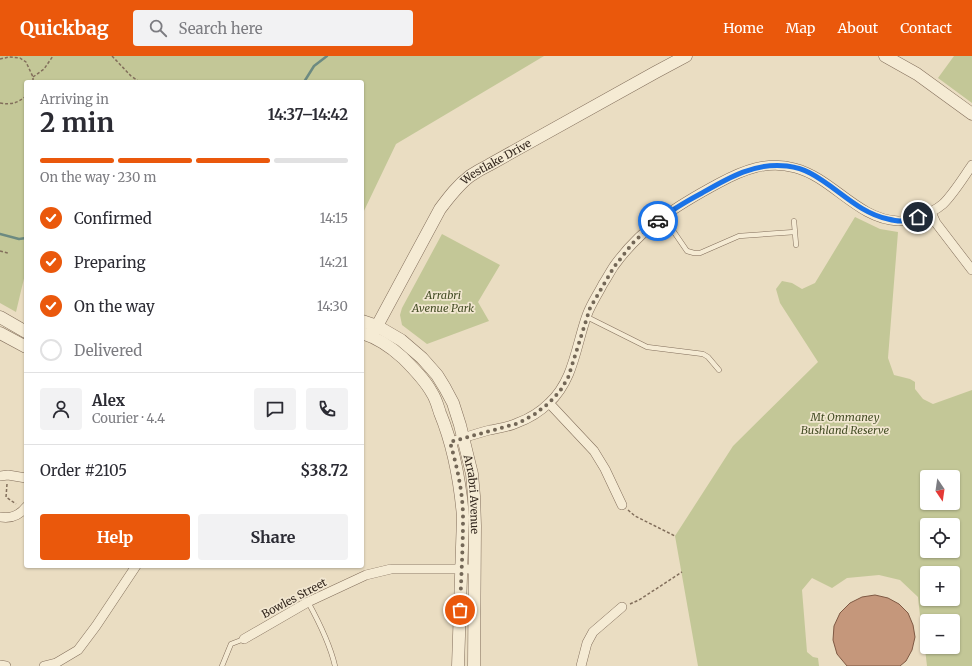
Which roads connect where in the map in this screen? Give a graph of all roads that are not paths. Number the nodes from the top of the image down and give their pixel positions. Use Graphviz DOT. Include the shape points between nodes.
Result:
graph roads {
  1 [pos="686,56"];
  2 [pos="885,56"];
  3 [pos="972,114"];
  4 [pos="972,165"];
  5 [pos="931,212"];
  6 [pos="663,216"];
  7 [pos="794,221"];
  8 [pos="795,232"];
  9 [pos="796,245"];
  10 [pos="972,270"];
  11 [pos="0,317"];
  12 [pos="587,317"];
  13 [pos="24,331"];
  14 [pos="370,331"];
  15 [pos="0,333"];
  16 [pos="24,346"];
  17 [pos="719,370"];
  18 [pos="549,403"];
  19 [pos="464,438"];
  20 [pos="450,442"];
  21 [pos="4,475"];
  22 [pos="24,478"];
  23 [pos="622,505"];
  24 [pos="24,510"];
  25 [pos="0,517"];
  26 [pos="135,568"];
  27 [pos="363,568"];
  28 [pos="461,570"];
  29 [pos="474,570"];
  30 [pos="366,575"];
  31 [pos="308,602"];
  32 [pos="622,607"];
  33 [pos="244,639"];
  34 [pos="0,665"];
  35 [pos="6,666"];
  36 [pos="44,666"];
  37 [pos="222,666"];
  38 [pos="335,666"];
  39 [pos="458,666"];
  40 [pos="474,666"];
  41 [pos="581,666"];
  1 -- 14 [label="street, Westlake Drive" via="470,176 459,185 440,209"];
  2 -- 3 [label="street" via="917,74"];
  4 -- 5 [label="street" via="943,204"];
  5 -- 6 [label="street" via="900,221 879,217 810,172 794,167 769,165 745,170 728,178"];
  5 -- 10 [label="street"];
  6 -- 8 [label="lane" via="687,251 700,254 739,236"];
  6 -- 12 [label="street" via="632,244 614,267"];
  7 -- 8 [label="lane"];
  8 -- 9 [label="lane"];
  11 -- 13 [label="street"];
  12 -- 17 [label="lane" via="647,347 703,354"];
  12 -- 18 [label="street" via="568,378"];
  14 -- 19 [label="street, Arrabri Avenue" via="401,340 438,375 453,403"];
  14 -- 20 [label="street, Arrabri Avenue" via="415,370 432,394"];
  15 -- 16 [label="street"];
  18 -- 19 [label="street" via="519,423"];
  18 -- 23 [label="street" via="594,451"];
  19 -- 20 [label="street"];
  19 -- 29 [label="street, Arrabri Avenue" via="474,496"];
  20 -- 28 [label="street, Arrabri Avenue" via="462,499"];
  21 -- 22 [label="street"];
  24 -- 25 [label="street" via="13,517"];
  26 -- 36 [label="street" via="78,650 56,663"];
  27 -- 30 [label="street"];
  28 -- 29 [label="street, Bowles Street"];
  28 -- 30 [label="street, Bowles Street" via="391,569"];
  28 -- 39 [label="street, Arrabri Avenue"];
  29 -- 40 [label="street, Arrabri Avenue"];
  30 -- 31 [label="street, Bowles Street"];
  31 -- 33 [label="street, Bowles Street"];
  31 -- 38 [label="lane" via="333,654"];
  32 -- 41 [label="street" via="593,632"];
  33 -- 37 [label="lane" via="231,644"];
  34 -- 35 [label="street"];
}
